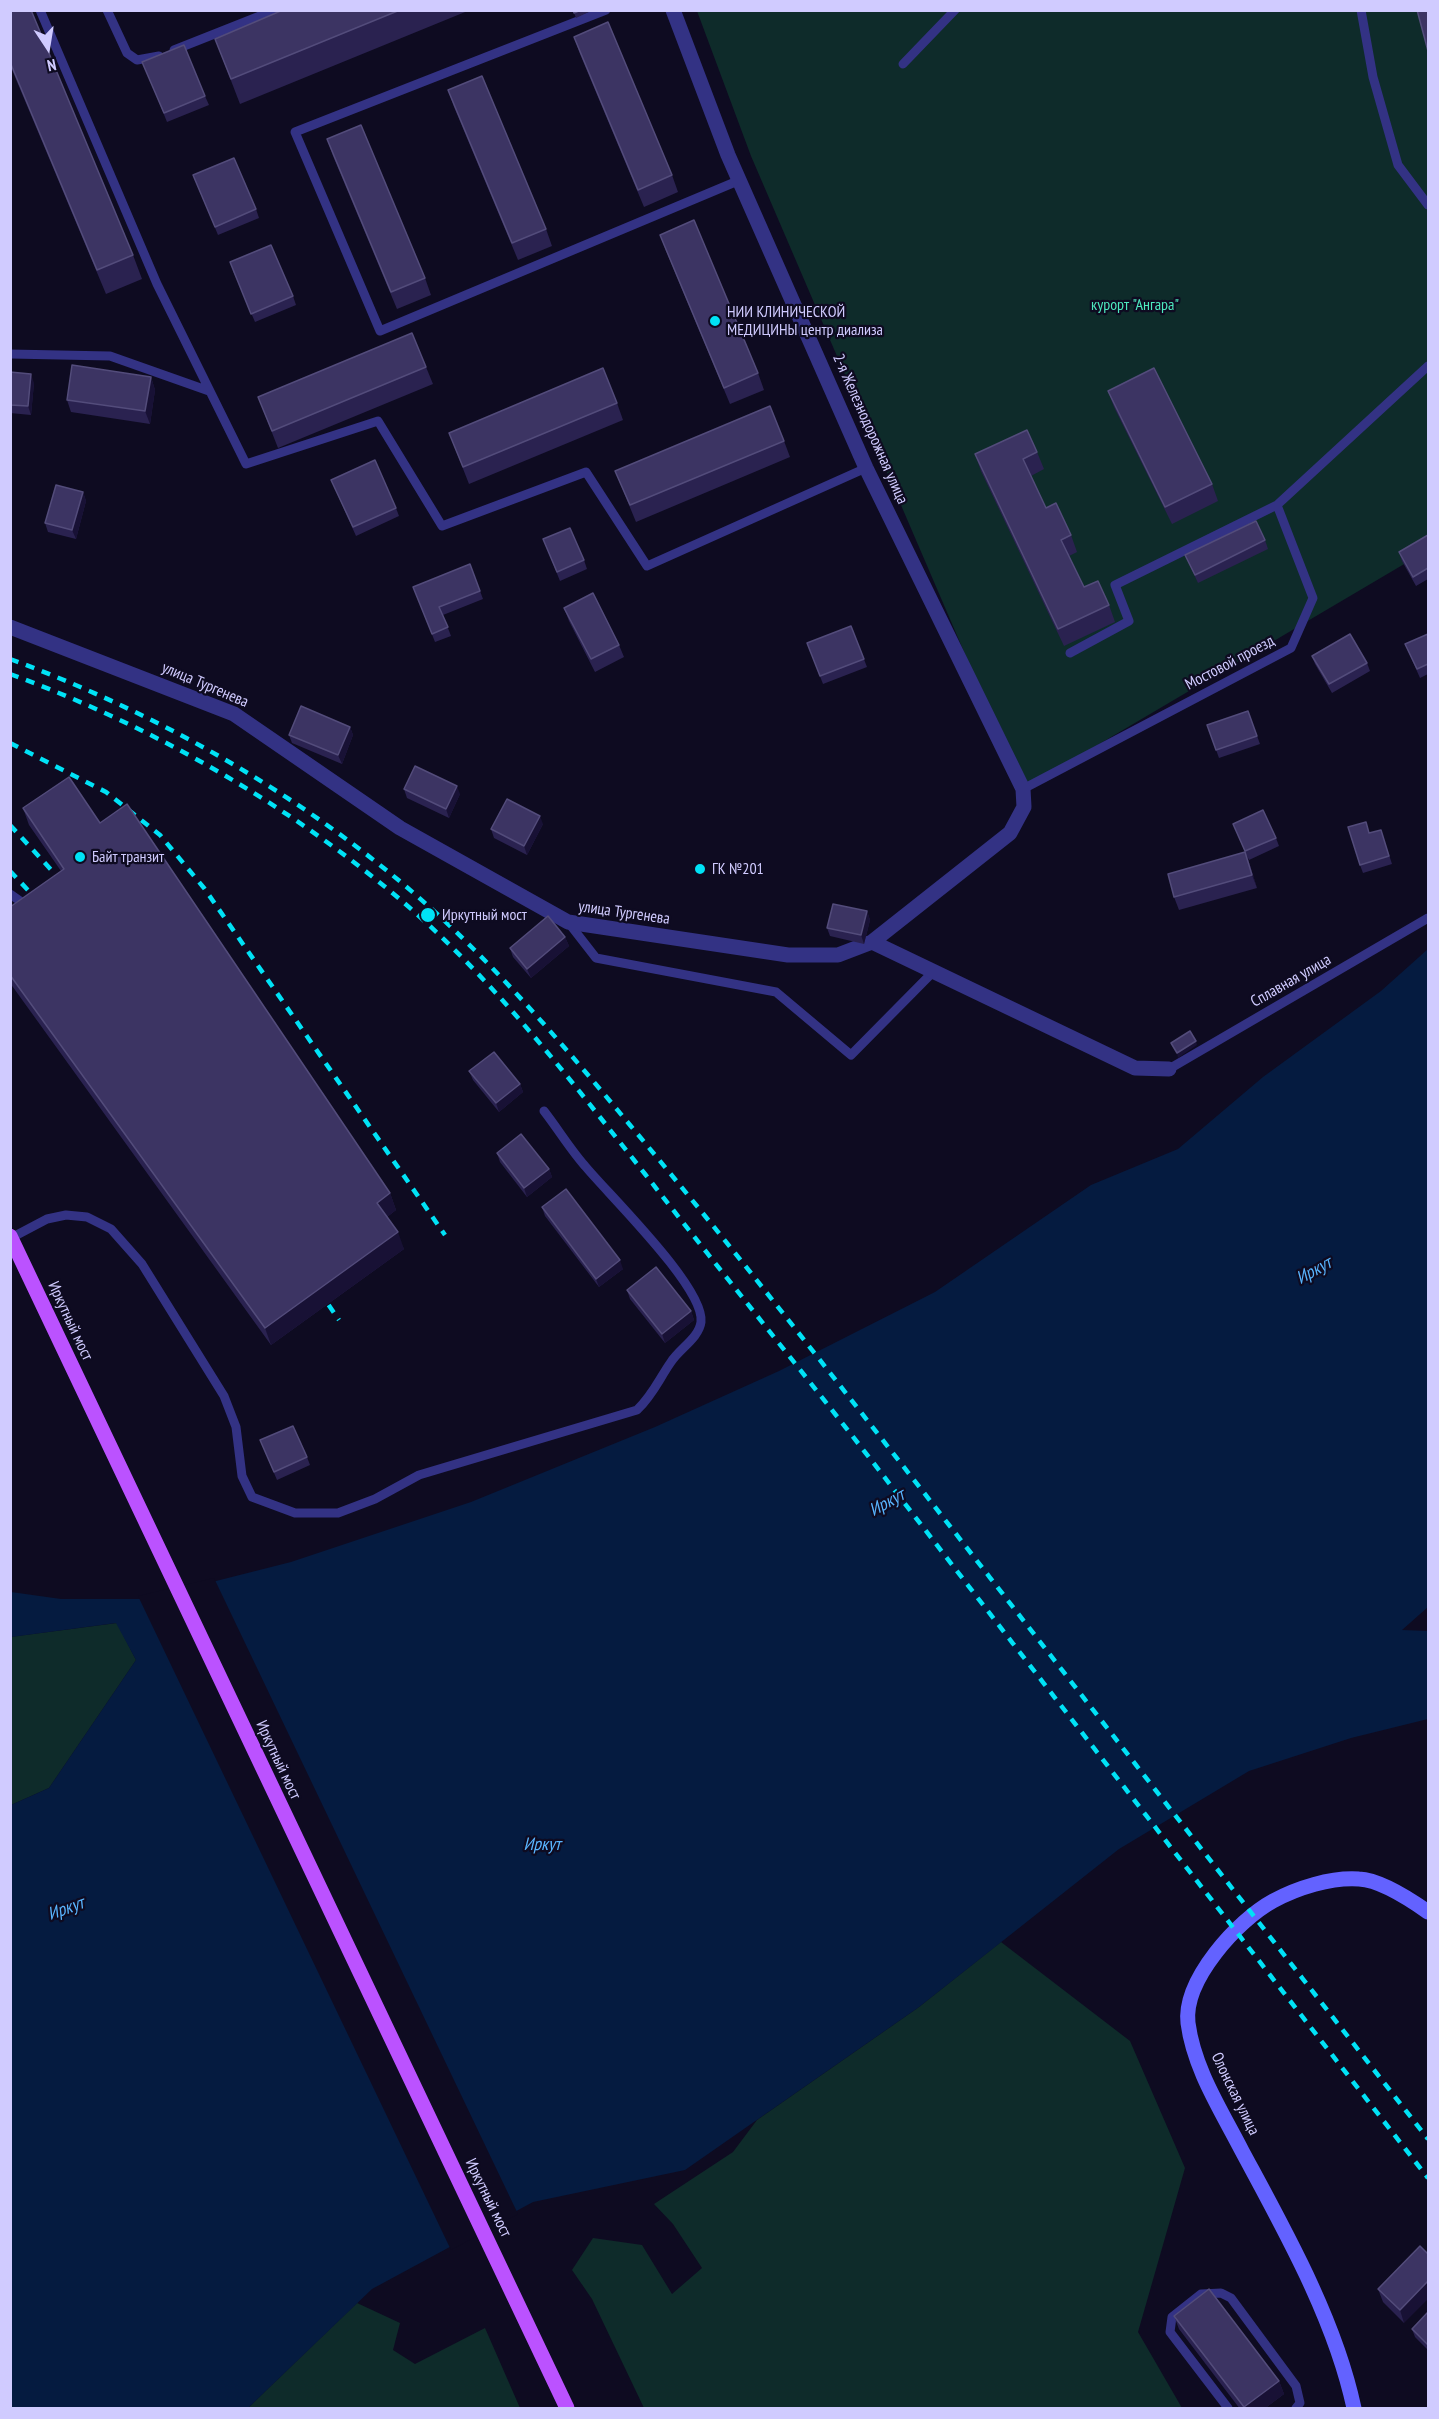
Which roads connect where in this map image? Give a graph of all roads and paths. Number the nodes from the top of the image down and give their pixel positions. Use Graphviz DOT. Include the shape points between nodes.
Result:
graph roads {
  1 [pos="40,10"];
  2 [pos="107,10"];
  3 [pos="275,10"];
  4 [pos="606,10"];
  5 [pos="673,10"];
  6 [pos="955,10"];
  7 [pos="1360,10"];
  8 [pos="903,64"];
  9 [pos="740,180"];
  10 [pos="1428,205"];
  11 [pos="10,354"];
  12 [pos="1428,366"];
  13 [pos="209,391"];
  14 [pos="866,468"];
  15 [pos="1277,505"];
  16 [pos="10,627"];
  17 [pos="1070,653"];
  18 [pos="1023,789"];
  19 [pos="10,894"];
  20 [pos="20,901"];
  21 [pos="1428,918"];
  22 [pos="568,922"];
  23 [pos="872,942"];
  24 [pos="935,970"];
  25 [pos="1168,1069"];
  26 [pos="544,1111"];
  27 [pos="11,1237"];
  28 [pos="1428,1912"];
  29 [pos="567,2409"];
  30 [pos="1228,2409"];
  31 [pos="1296,2409"];
  32 [pos="1354,2409"];
  1 -- 13 [label="lane" via="157,285"];
  2 -- 3 [label="lane" via="127,53 137,60 150,60"];
  4 -- 9 [label="lane" via="295,132 380,331"];
  5 -- 9 [label="street, 2-я Железнодорожная улица"];
  6 -- 8 [label="lane"];
  7 -- 10 [label="lane" via="1373,77 1398,165"];
  9 -- 14 [label="street, 2-я Железнодорожная улица"];
  11 -- 13 [label="lane" via="110,356"];
  12 -- 15 [label="lane"];
  13 -- 14 [label="lane" via="246,465 378,421 442,526 586,472 647,566"];
  14 -- 18 [label="street, 2-я Железнодорожная улица"];
  15 -- 17 [label="lane" via="1115,585 1129,621"];
  15 -- 18 [label="lane, Мостовой проезд" via="1313,598 1291,648"];
  16 -- 22 [label="street, улица Тургенева" via="234,714 400,828"];
  18 -- 23 [label="street, улица Тургенева" via="1024,807 1010,833"];
  19 -- 20 [label="lane"];
  21 -- 25 [label="lane, Сплавная улица"];
  22 -- 23 [label="street, улица Тургенева" via="788,955 838,954"];
  22 -- 24 [label="lane" via="596,958 776,992 851,1055"];
  23 -- 24 [label="street"];
  24 -- 25 [label="street" via="1135,1068"];
  26 -- 27 [label="lane" via="584,1165 679,1272 697,1302 701,1322 697,1332 671,1361 651,1398 637,1410 419,1475 375,1499 338,1513 295,1513 252,1497 242,1476 236,1427 224,1396 142,1264 111,1230 87,1217 66,1215"];
  27 -- 29 [label="main road, Иркутный мост"];
  28 -- 32 [label="street, Олонская улица" via="1399,1893 1361,1878 1321,1882 1287,1894 1266,1905 1216,1950 1193,1992 1187,2021 1199,2068 1291,2244 1336,2348"];
  30 -- 31 [label="lane" via="1170,2332 1172,2317 1201,2294 1210,2292 1231,2298 1296,2386 1300,2403"];
}
